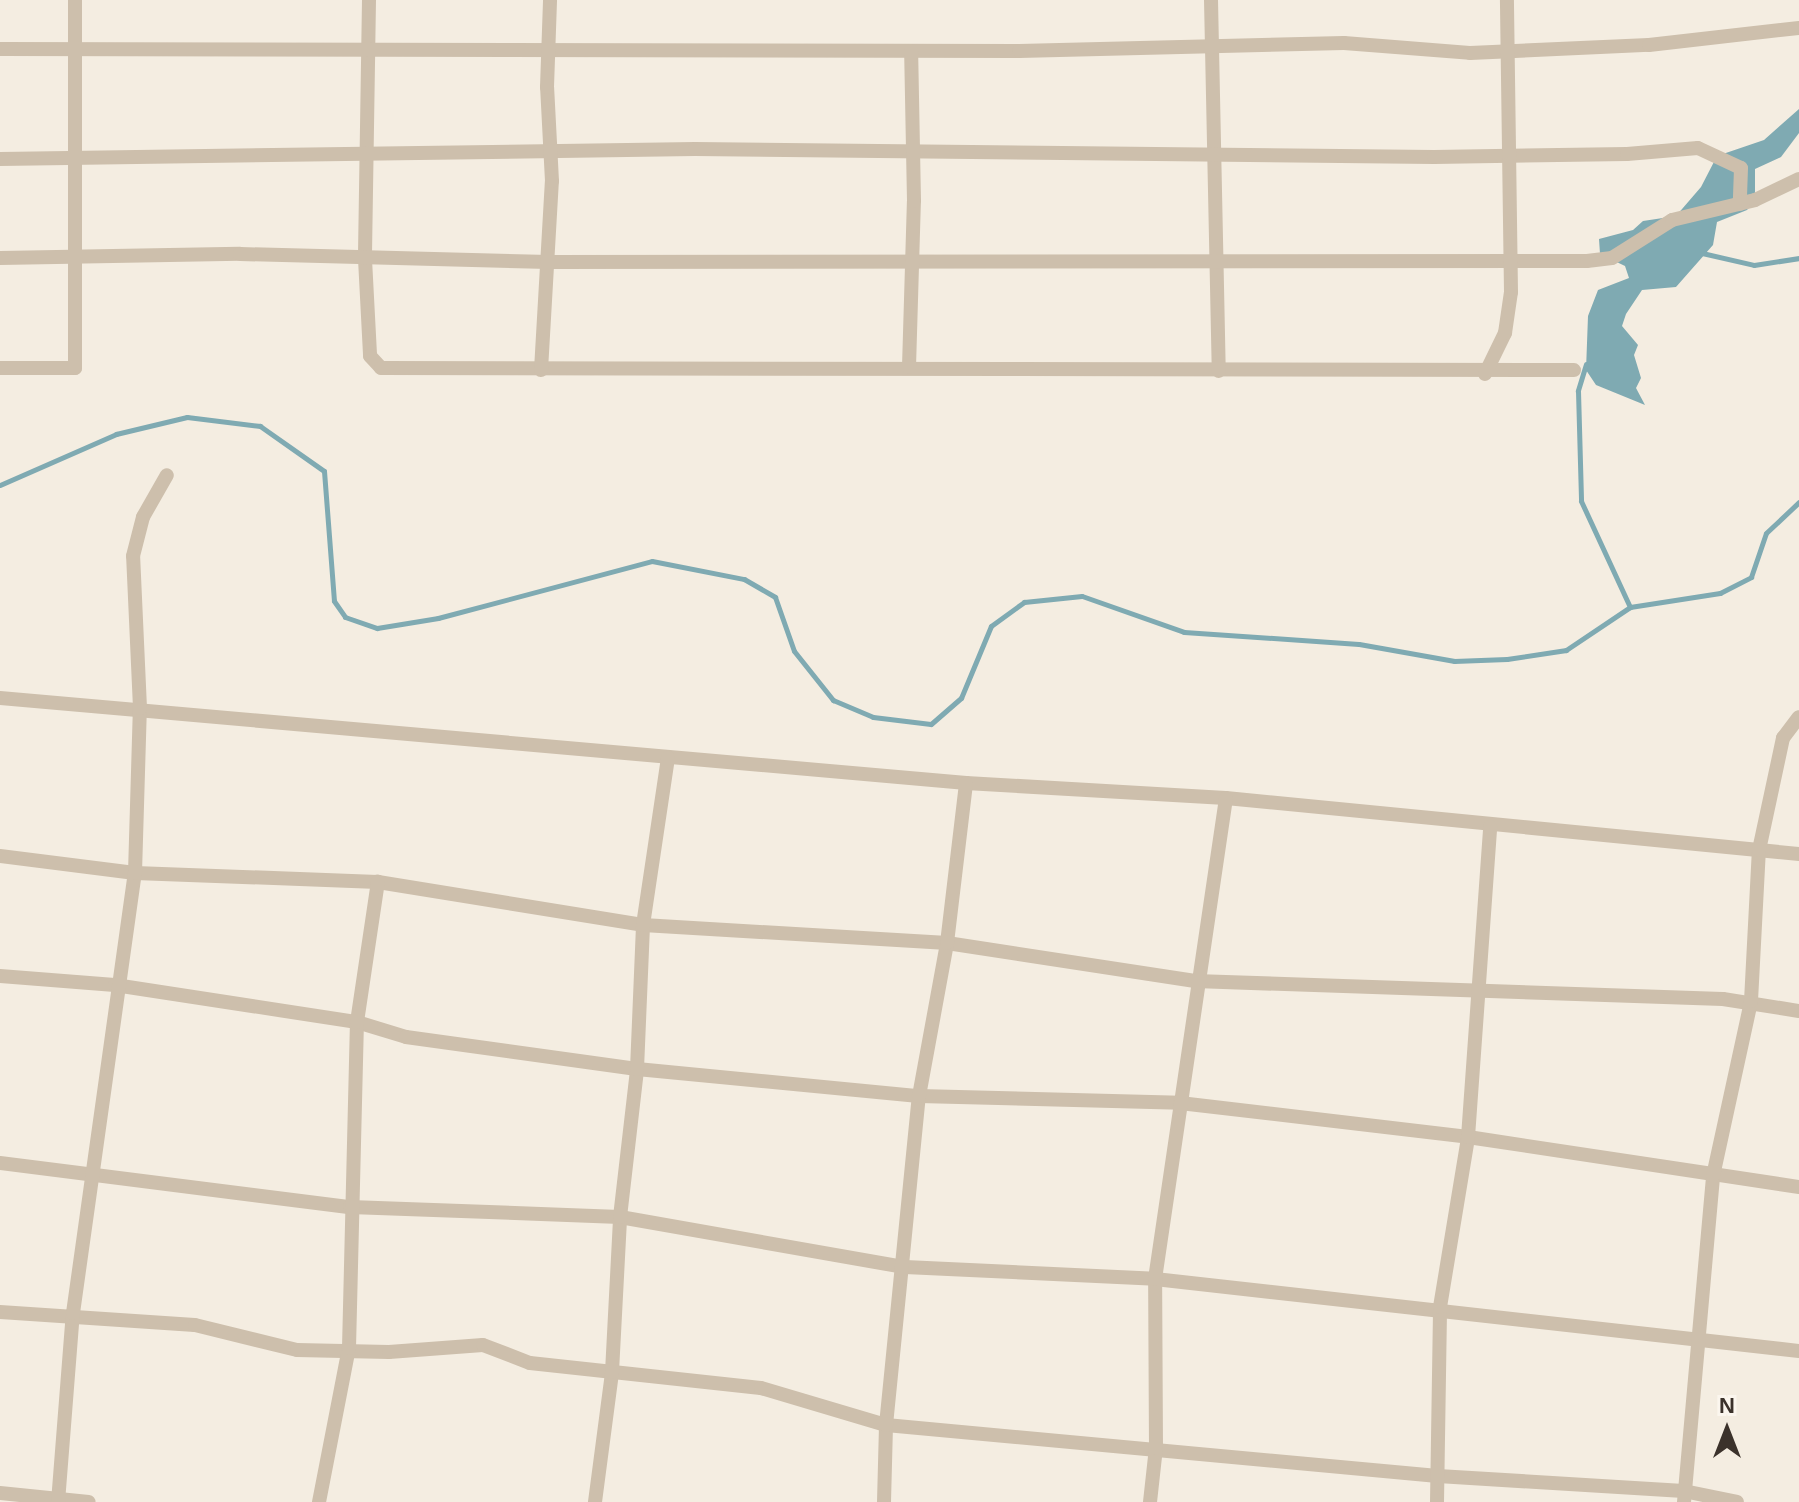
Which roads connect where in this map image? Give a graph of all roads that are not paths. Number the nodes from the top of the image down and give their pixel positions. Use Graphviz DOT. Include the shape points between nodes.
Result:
graph roads {
  1 [pos="75,0"];
  2 [pos="369,0"];
  3 [pos="550,0"];
  4 [pos="1211,0"];
  5 [pos="1507,0"];
  6 [pos="1799,28"];
  7 [pos="369,47"];
  8 [pos="1212,47"];
  9 [pos="548,48"];
  10 [pos="0,49"];
  11 [pos="75,50"];
  12 [pos="911,51"];
  13 [pos="1507,51"];
  14 [pos="552,151"];
  15 [pos="1212,152"];
  16 [pos="366,154"];
  17 [pos="914,154"];
  18 [pos="1507,155"];
  19 [pos="73,157"];
  20 [pos="0,159"];
  21 [pos="1799,179"];
  22 [pos="1740,204"];
  23 [pos="0,258"];
  24 [pos="77,259"];
  25 [pos="365,259"];
  26 [pos="1509,259"];
  27 [pos="549,262"];
  28 [pos="913,262"];
  29 [pos="1218,262"];
  30 [pos="909,367"];
  31 [pos="0,368"];
  32 [pos="541,370"];
  33 [pos="1574,370"];
  34 [pos="1219,371"];
  35 [pos="1485,374"];
  36 [pos="167,475"];
  37 [pos="0,698"];
  38 [pos="140,708"];
  39 [pos="1799,717"];
  40 [pos="668,758"];
  41 [pos="966,783"];
  42 [pos="1226,798"];
  43 [pos="1490,827"];
  44 [pos="1759,850"];
  45 [pos="1799,854"];
  46 [pos="0,856"];
  47 [pos="135,873"];
  48 [pos="378,882"];
  49 [pos="643,925"];
  50 [pos="947,943"];
  51 [pos="0,976"];
  52 [pos="1195,981"];
  53 [pos="115,985"];
  54 [pos="1478,989"];
  55 [pos="1751,1001"];
  56 [pos="1799,1011"];
  57 [pos="357,1022"];
  58 [pos="637,1069"];
  59 [pos="919,1096"];
  60 [pos="1180,1103"];
  61 [pos="1468,1137"];
  62 [pos="0,1163"];
  63 [pos="94,1176"];
  64 [pos="1713,1176"];
  65 [pos="1799,1187"];
  66 [pos="350,1207"];
  67 [pos="620,1217"];
  68 [pos="905,1267"];
  69 [pos="1155,1279"];
  70 [pos="1440,1307"];
  71 [pos="0,1312"];
  72 [pos="73,1313"];
  73 [pos="1698,1342"];
  74 [pos="349,1348"];
  75 [pos="1799,1351"];
  76 [pos="612,1372"];
  77 [pos="886,1425"];
  78 [pos="1156,1448"];
  79 [pos="1438,1476"];
  80 [pos="0,1493"];
  81 [pos="1684,1497"];
  82 [pos="58,1500"];
  83 [pos="89,1502"];
  84 [pos="319,1502"];
  85 [pos="595,1502"];
  86 [pos="884,1502"];
  87 [pos="1150,1502"];
  88 [pos="1437,1502"];
  89 [pos="1737,1502"];
  1 -- 11 [label="street"];
  2 -- 7 [label="street"];
  3 -- 9 [label="street"];
  4 -- 8 [label="street"];
  5 -- 13 [label="street"];
  6 -- 13 [label="street" via="1709,41"];
  7 -- 9 [label="street"];
  7 -- 11 [label="street"];
  7 -- 16 [label="street"];
  8 -- 12 [label="street"];
  8 -- 13 [label="street" via="1344,43 1430,52"];
  8 -- 15 [label="street"];
  9 -- 12 [label="street"];
  9 -- 14 [label="street"];
  10 -- 11 [label="street"];
  11 -- 19 [label="street"];
  12 -- 17 [label="street"];
  13 -- 18 [label="street"];
  14 -- 16 [label="street"];
  14 -- 17 [label="street"];
  14 -- 27 [label="street"];
  15 -- 17 [label="street"];
  15 -- 18 [label="street"];
  15 -- 29 [label="street"];
  16 -- 19 [label="street"];
  16 -- 25 [label="street"];
  17 -- 28 [label="street"];
  18 -- 22 [label="street" via="1698,148 1741,168"];
  18 -- 26 [label="street"];
  19 -- 20 [label="street"];
  19 -- 24 [label="street"];
  21 -- 22 [label="street"];
  22 -- 26 [label="street" via="1672,220 1612,258"];
  23 -- 24 [label="street"];
  24 -- 25 [label="street" via="240,254"];
  24 -- 31 [label="street" via="75,368"];
  25 -- 27 [label="street"];
  25 -- 32 [label="street" via="373,364 391,369"];
  26 -- 29 [label="street"];
  26 -- 35 [label="street" via="1510,317"];
  27 -- 28 [label="street"];
  27 -- 32 [label="street"];
  28 -- 29 [label="street"];
  28 -- 30 [label="street"];
  29 -- 34 [label="street"];
  30 -- 32 [label="street"];
  30 -- 34 [label="street"];
  33 -- 35 [label="street"];
  34 -- 35 [label="street"];
  36 -- 38 [label="street" via="143,517 133,556"];
  37 -- 38 [label="street"];
  38 -- 40 [label="street"];
  38 -- 47 [label="street"];
  39 -- 44 [label="street" via="1783,738"];
  40 -- 41 [label="street"];
  40 -- 49 [label="street"];
  41 -- 42 [label="street"];
  41 -- 50 [label="street"];
  42 -- 43 [label="street"];
  42 -- 52 [label="street"];
  43 -- 44 [label="street"];
  43 -- 54 [label="street"];
  44 -- 45 [label="street"];
  44 -- 55 [label="street"];
  46 -- 47 [label="street"];
  47 -- 48 [label="street"];
  47 -- 53 [label="street"];
  48 -- 49 [label="street"];
  48 -- 57 [label="street"];
  49 -- 50 [label="street"];
  49 -- 58 [label="street"];
  50 -- 52 [label="street"];
  50 -- 59 [label="street"];
  51 -- 53 [label="street"];
  52 -- 54 [label="street"];
  52 -- 60 [label="street"];
  53 -- 57 [label="street"];
  53 -- 63 [label="street"];
  54 -- 55 [label="street"];
  54 -- 61 [label="street"];
  55 -- 56 [label="street"];
  55 -- 64 [label="street"];
  57 -- 58 [label="street" via="406,1037"];
  57 -- 66 [label="street"];
  58 -- 59 [label="street"];
  58 -- 67 [label="street"];
  59 -- 60 [label="street"];
  59 -- 68 [label="street"];
  60 -- 61 [label="street"];
  60 -- 69 [label="street"];
  61 -- 64 [label="street"];
  61 -- 70 [label="street"];
  62 -- 63 [label="street"];
  63 -- 66 [label="street"];
  63 -- 72 [label="street"];
  64 -- 65 [label="street"];
  64 -- 73 [label="street"];
  66 -- 67 [label="street"];
  66 -- 74 [label="street" via="354,1259"];
  67 -- 68 [label="street"];
  67 -- 76 [label="street"];
  68 -- 69 [label="street"];
  68 -- 77 [label="street"];
  69 -- 70 [label="street"];
  69 -- 78 [label="street"];
  70 -- 73 [label="street"];
  70 -- 79 [label="street"];
  71 -- 72 [label="street"];
  72 -- 74 [label="street" via="195,1325 282,1348"];
  72 -- 82 [label="street"];
  73 -- 75 [label="street"];
  73 -- 81 [label="street"];
  74 -- 76 [label="street" via="389,1352 483,1345 530,1363"];
  74 -- 84 [label="street"];
  76 -- 77 [label="street" via="761,1388"];
  76 -- 85 [label="street"];
  77 -- 78 [label="street"];
  77 -- 86 [label="street"];
  78 -- 79 [label="street"];
  78 -- 87 [label="street"];
  79 -- 81 [label="street"];
  79 -- 88 [label="street"];
  80 -- 82 [label="street"];
  81 -- 89 [label="street"];
  82 -- 83 [label="street"];
}
